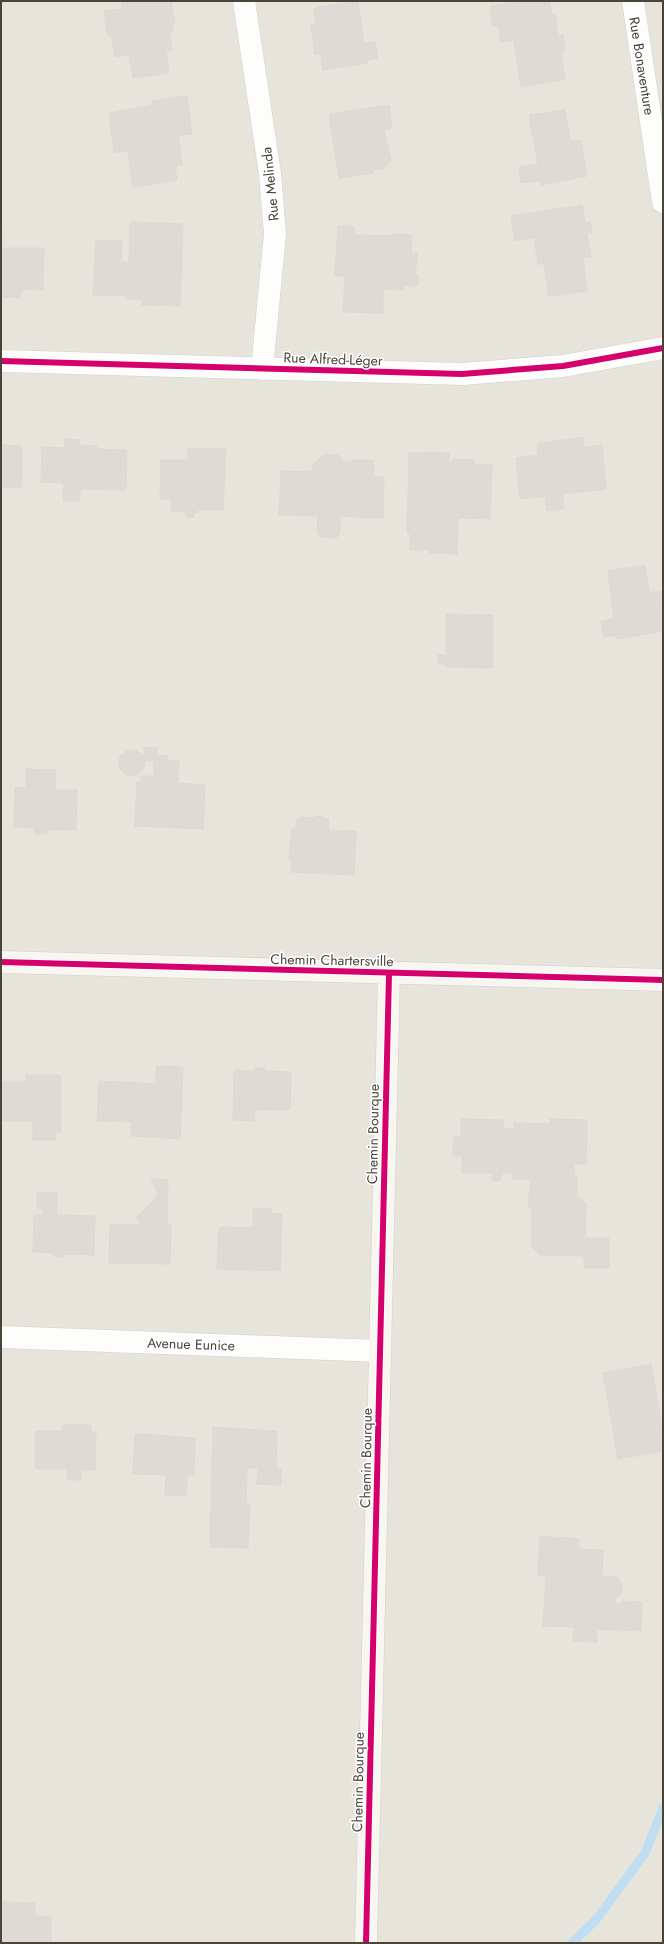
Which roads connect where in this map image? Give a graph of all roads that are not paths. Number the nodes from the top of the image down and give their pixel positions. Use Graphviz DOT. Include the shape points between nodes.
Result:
graph roads {
  1 [pos="244,1"];
  2 [pos="633,1"];
  3 [pos="663,202"];
  4 [pos="663,348"];
  5 [pos="1,361"];
  6 [pos="262,369"];
  7 [pos="1,962"];
  8 [pos="389,974"];
  9 [pos="663,980"];
  10 [pos="1,1337"];
  11 [pos="380,1351"];
  12 [pos="366,1943"];
  1 -- 6 [label="street, Rue Melinda" via="270,174 275,234"];
  2 -- 3 [label="street, Rue Bonaventure"];
  4 -- 6 [label="street, Rue Alfred-Léger" via="563,366 493,373"];
  5 -- 6 [label="street, Rue Alfred-Léger"];
  7 -- 8 [label="street, Chemin Chartersville"];
  8 -- 9 [label="street, Chemin Chartersville"];
  8 -- 11 [label="street, Chemin Bourque"];
  10 -- 11 [label="street, Avenue Eunice"];
  11 -- 12 [label="street, Chemin Bourque"];
}
